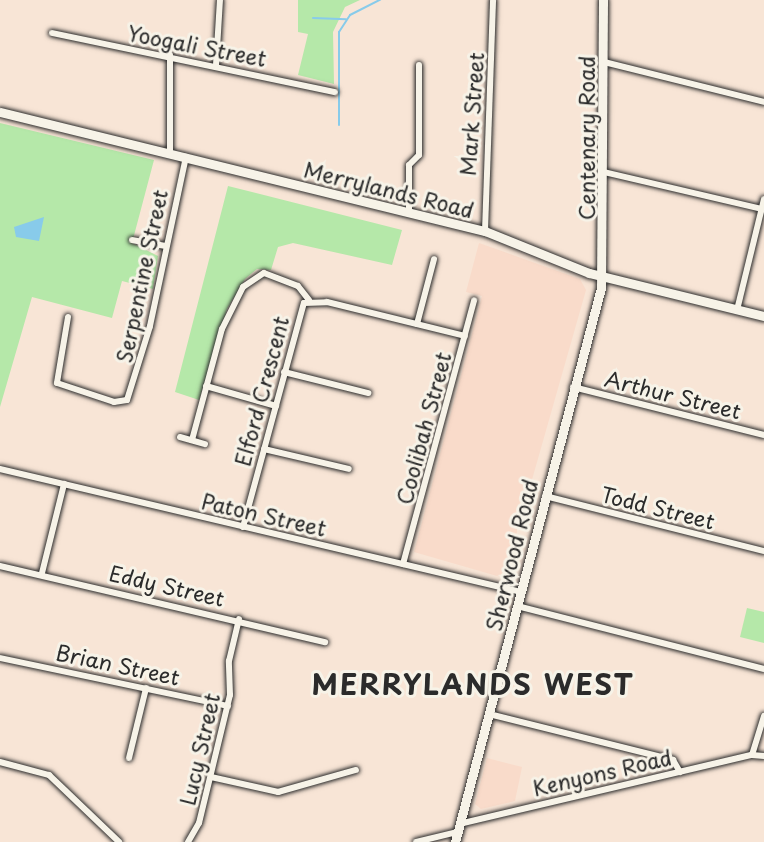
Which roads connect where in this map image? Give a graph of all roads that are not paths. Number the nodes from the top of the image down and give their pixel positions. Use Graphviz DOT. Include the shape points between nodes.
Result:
graph roads {
  1 [pos="220,0"];
  2 [pos="493,0"];
  3 [pos="603,0"];
  4 [pos="52,33"];
  5 [pos="170,55"];
  6 [pos="604,62"];
  7 [pos="216,65"];
  8 [pos="419,65"];
  9 [pos="335,92"];
  10 [pos="764,102"];
  11 [pos="0,112"];
  12 [pos="170,153"];
  13 [pos="186,157"];
  14 [pos="604,172"];
  15 [pos="764,200"];
  16 [pos="762,209"];
  17 [pos="408,211"];
  18 [pos="485,231"];
  19 [pos="132,240"];
  20 [pos="165,246"];
  21 [pos="434,259"];
  22 [pos="603,276"];
  23 [pos="309,300"];
  24 [pos="474,300"];
  25 [pos="737,310"];
  26 [pos="68,317"];
  27 [pos="764,317"];
  28 [pos="417,324"];
  29 [pos="465,337"];
  30 [pos="284,372"];
  31 [pos="56,381"];
  32 [pos="49,386"];
  33 [pos="206,386"];
  34 [pos="573,387"];
  35 [pos="369,393"];
  36 [pos="276,406"];
  37 [pos="764,435"];
  38 [pos="180,437"];
  39 [pos="192,440"];
  40 [pos="205,444"];
  41 [pos="264,449"];
  42 [pos="0,469"];
  43 [pos="349,469"];
  44 [pos="64,484"];
  45 [pos="543,496"];
  46 [pos="243,527"];
  47 [pos="764,551"];
  48 [pos="403,564"];
  49 [pos="0,566"];
  50 [pos="42,573"];
  51 [pos="521,592"];
  52 [pos="517,606"];
  53 [pos="239,619"];
  54 [pos="325,642"];
  55 [pos="0,658"];
  56 [pos="764,669"];
  57 [pos="146,688"];
  58 [pos="228,706"];
  59 [pos="489,715"];
  60 [pos="764,716"];
  61 [pos="761,747"];
  62 [pos="752,755"];
  63 [pos="764,757"];
  64 [pos="130,758"];
  65 [pos="0,762"];
  66 [pos="356,770"];
  67 [pos="680,772"];
  68 [pos="211,777"];
  69 [pos="457,833"];
  70 [pos="120,842"];
  71 [pos="188,842"];
  72 [pos="416,842"];
  1 -- 7 [label="street"];
  2 -- 18 [label="street, Mark Street" via="482,212"];
  3 -- 6 [label="main road, Centenary Road"];
  4 -- 5 [label="street, Yoogali Street"];
  5 -- 7 [label="street, Yoogali Street"];
  5 -- 12 [label="street"];
  6 -- 10 [label="street"];
  6 -- 14 [label="main road, Centenary Road"];
  7 -- 9 [label="street, Yoogali Street"];
  8 -- 17 [label="street" via="419,155 409,165"];
  11 -- 12 [label="main road, Merrylands Road"];
  12 -- 13 [label="main road, Merrylands Road"];
  13 -- 17 [label="main road, Merrylands Road"];
  13 -- 20 [label="street, Serpentine Street"];
  14 -- 16 [label="street"];
  14 -- 22 [label="main road, Centenary Road"];
  15 -- 16 [label="street"];
  16 -- 25 [label="street"];
  17 -- 18 [label="main road, Merrylands Road"];
  18 -- 22 [label="main road, Merrylands Road"];
  19 -- 20 [label="street"];
  20 -- 31 [label="street, Serpentine Street" via="150,326 128,402 65,389"];
  21 -- 28 [label="street"];
  22 -- 25 [label="main road, Merrylands Road"];
  22 -- 34 [label="main road, Sherwood Road"];
  23 -- 28 [label="street, Elford Crescent"];
  23 -- 30 [label="street, Elford Crescent" via="301,307"];
  23 -- 33 [label="street" via="298,286 268,274 252,277 222,329"];
  24 -- 29 [label="street, Coolibah Street"];
  25 -- 27 [label="main road, Merrylands Road"];
  26 -- 31 [label="street"];
  28 -- 29 [label="street, Elford Crescent"];
  29 -- 48 [label="street, Coolibah Street"];
  30 -- 35 [label="street"];
  30 -- 36 [label="street, Elford Crescent"];
  31 -- 32 [label="street"];
  33 -- 36 [label="street"];
  33 -- 39 [label="street"];
  34 -- 37 [label="street, Arthur Street"];
  34 -- 45 [label="main road, Sherwood Road"];
  36 -- 41 [label="street, Elford Crescent"];
  38 -- 39 [label="street"];
  39 -- 40 [label="street"];
  41 -- 43 [label="street"];
  41 -- 46 [label="street, Elford Crescent"];
  42 -- 44 [label="street, Paton Street"];
  44 -- 46 [label="street, Paton Street"];
  44 -- 50 [label="street"];
  45 -- 47 [label="street, Todd Street"];
  45 -- 51 [label="main road, Sherwood Road"];
  46 -- 48 [label="street, Paton Street"];
  48 -- 51 [label="street, Paton Street"];
  49 -- 50 [label="street, Eddy Street"];
  50 -- 53 [label="street, Eddy Street"];
  51 -- 52 [label="main road, Sherwood Road"];
  52 -- 56 [label="street"];
  52 -- 59 [label="main road, Sherwood Road"];
  53 -- 54 [label="street, Eddy Street"];
  53 -- 58 [label="street, Lucy Street"];
  55 -- 57 [label="street, Brian Street"];
  57 -- 58 [label="street, Brian Street"];
  57 -- 64 [label="street"];
  58 -- 68 [label="street, Lucy Street"];
  59 -- 67 [label="street" via="673,760"];
  59 -- 69 [label="main road, Sherwood Road"];
  60 -- 61 [label="street"];
  61 -- 62 [label="street"];
  62 -- 63 [label="street"];
  62 -- 67 [label="street, Kenyons Road"];
  65 -- 70 [label="street" via="49,775"];
  66 -- 68 [label="street" via="278,792"];
  67 -- 69 [label="street, Kenyons Road"];
  68 -- 71 [label="street, Lucy Street"];
  69 -- 72 [label="street, Kenyons Road"];
}
